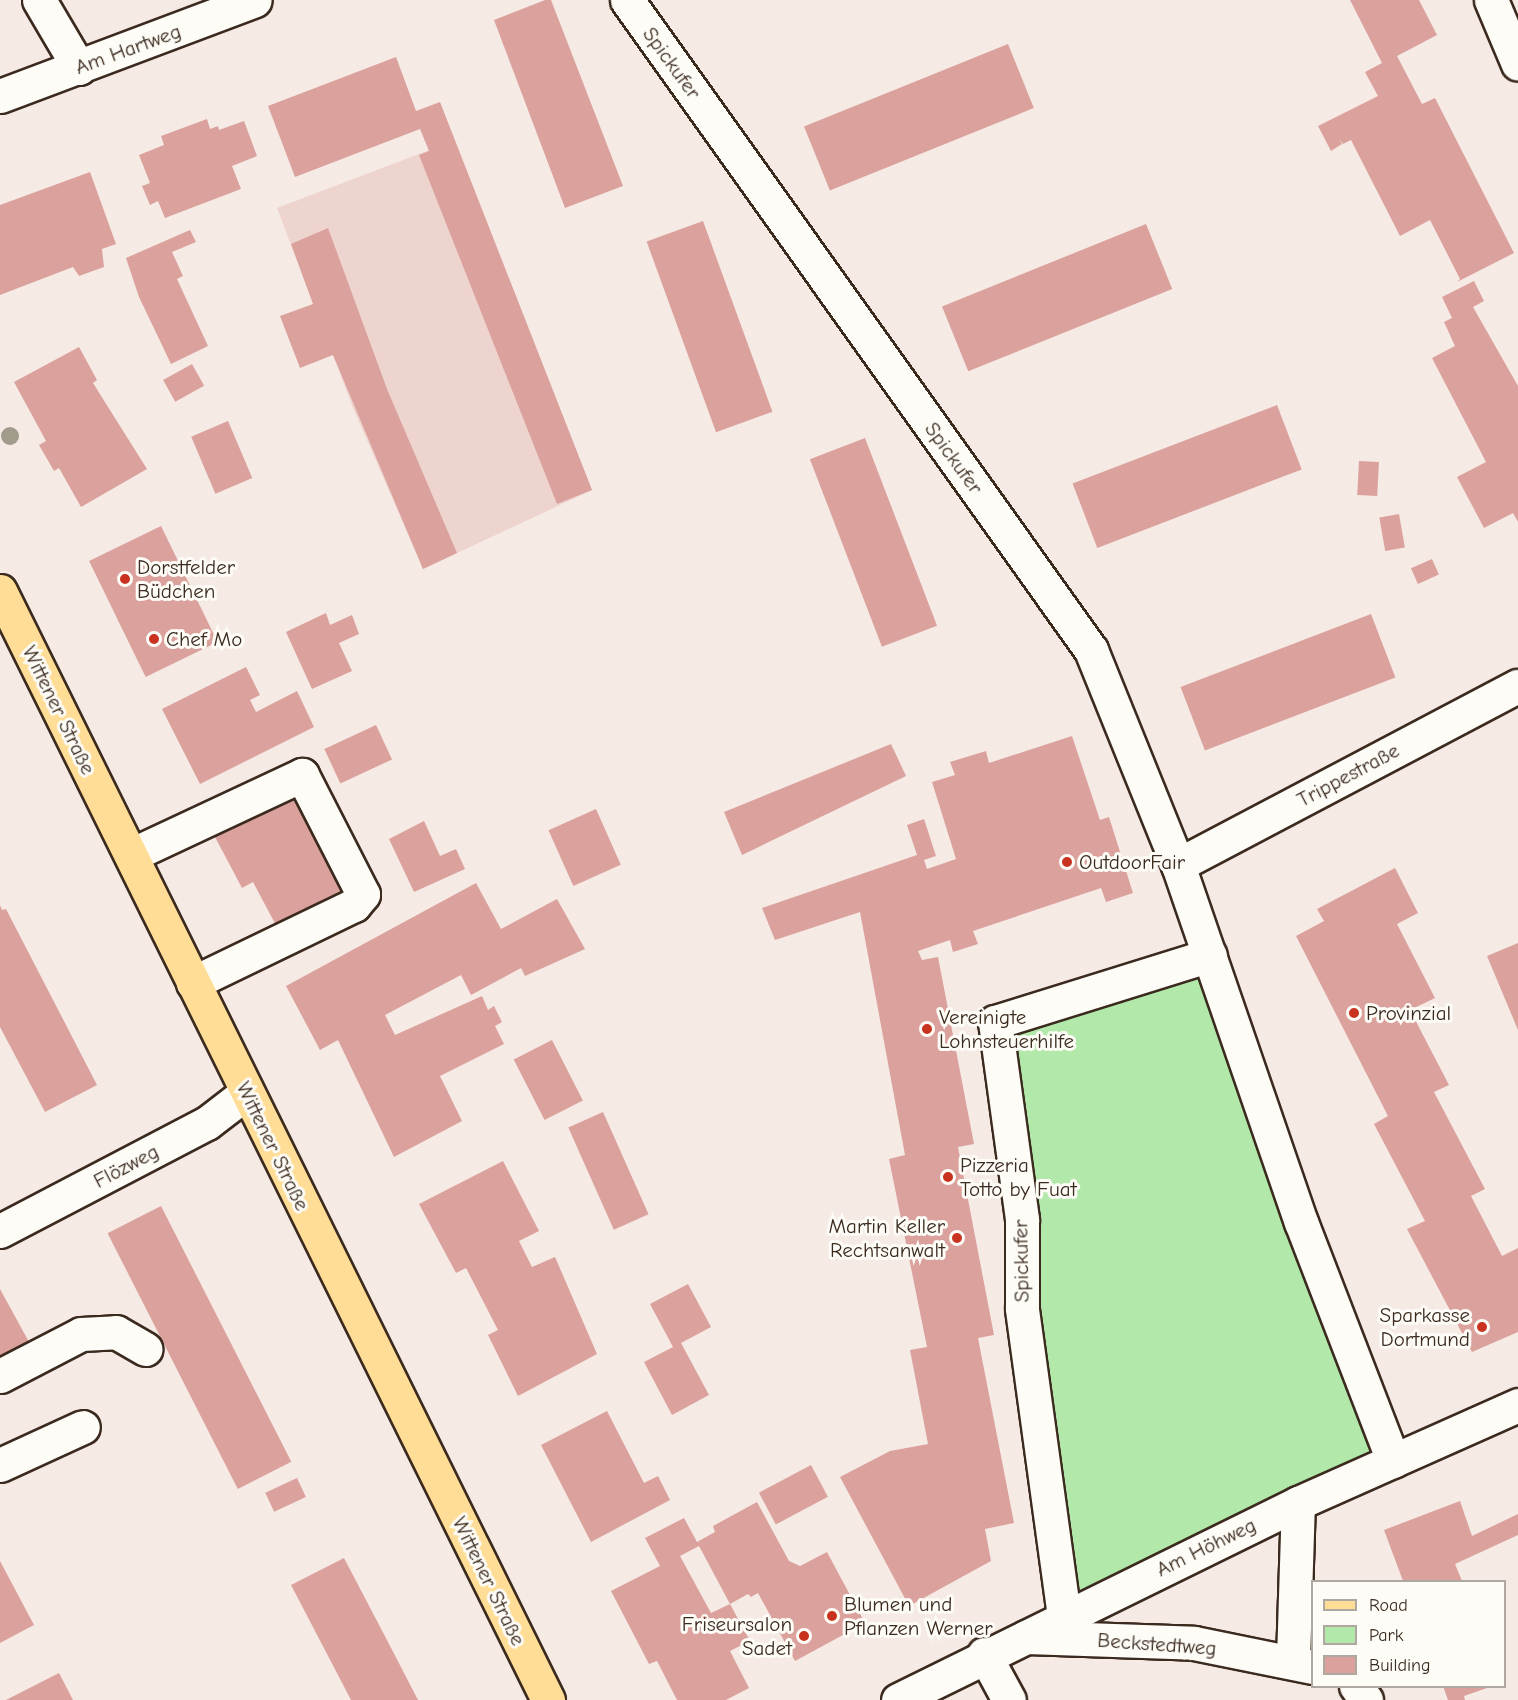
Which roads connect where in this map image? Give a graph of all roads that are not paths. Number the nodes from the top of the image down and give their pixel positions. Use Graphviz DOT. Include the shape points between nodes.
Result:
graph roads {
  1 [pos="39,0"];
  2 [pos="255,0"];
  3 [pos="627,0"];
  4 [pos="1491,0"];
  5 [pos="199,11"];
  6 [pos="1518,64"];
  7 [pos="79,68"];
  8 [pos="0,96"];
  9 [pos="0,591"];
  10 [pos="1518,686"];
  11 [pos="131,855"];
  12 [pos="1178,865"];
  13 [pos="1210,955"];
  14 [pos="194,983"];
  15 [pos="246,1093"];
  16 [pos="0,1231"];
  17 [pos="146,1349"];
  18 [pos="0,1376"];
  19 [pos="1518,1406"];
  20 [pos="83,1427"];
  21 [pos="1393,1461"];
  22 [pos="0,1465"];
  23 [pos="1298,1503"];
  24 [pos="1064,1616"];
  25 [pos="1021,1636"];
  26 [pos="984,1654"];
  27 [pos="1303,1664"];
  28 [pos="548,1700"];
  29 [pos="898,1700"];
  30 [pos="1009,1700"];
  1 -- 7 [label="street"];
  2 -- 5 [label="street, Am Hartweg"];
  3 -- 12 [label="street, Spickufer" via="1091,650"];
  4 -- 6 [label="street"];
  5 -- 7 [label="street, Am Hartweg"];
  7 -- 8 [label="street, Am Hartweg"];
  9 -- 11 [label="main road, Wittener Straße"];
  10 -- 12 [label="street, Trippestraße"];
  11 -- 14 [label="main road, Wittener Straße"];
  11 -- 14 [label="street" via="302,775 363,894 354,905"];
  12 -- 13 [label="street, Spickufer"];
  13 -- 21 [label="street, Spickufer" via="1301,1222"];
  13 -- 24 [label="street, Spickufer" via="995,1022 1022,1219 1022,1308"];
  14 -- 15 [label="main road, Wittener Straße"];
  15 -- 16 [label="street, Flözweg" via="207,1123"];
  15 -- 28 [label="main road, Wittener Straße"];
  17 -- 18 [label="street" via="116,1332 81,1334"];
  19 -- 21 [label="street, Am Höhweg"];
  20 -- 22 [label="street"];
  21 -- 23 [label="street, Am Höhweg"];
  23 -- 24 [label="street, Am Höhweg"];
  23 -- 27 [label="street, Beckstedtweg"];
  24 -- 25 [label="street, Am Höhweg"];
  25 -- 26 [label="street, Am Höhweg"];
  25 -- 27 [label="street, Beckstedtweg" via="1194,1643"];
  26 -- 29 [label="street, Am Höhweg"];
  26 -- 30 [label="street"];
}
